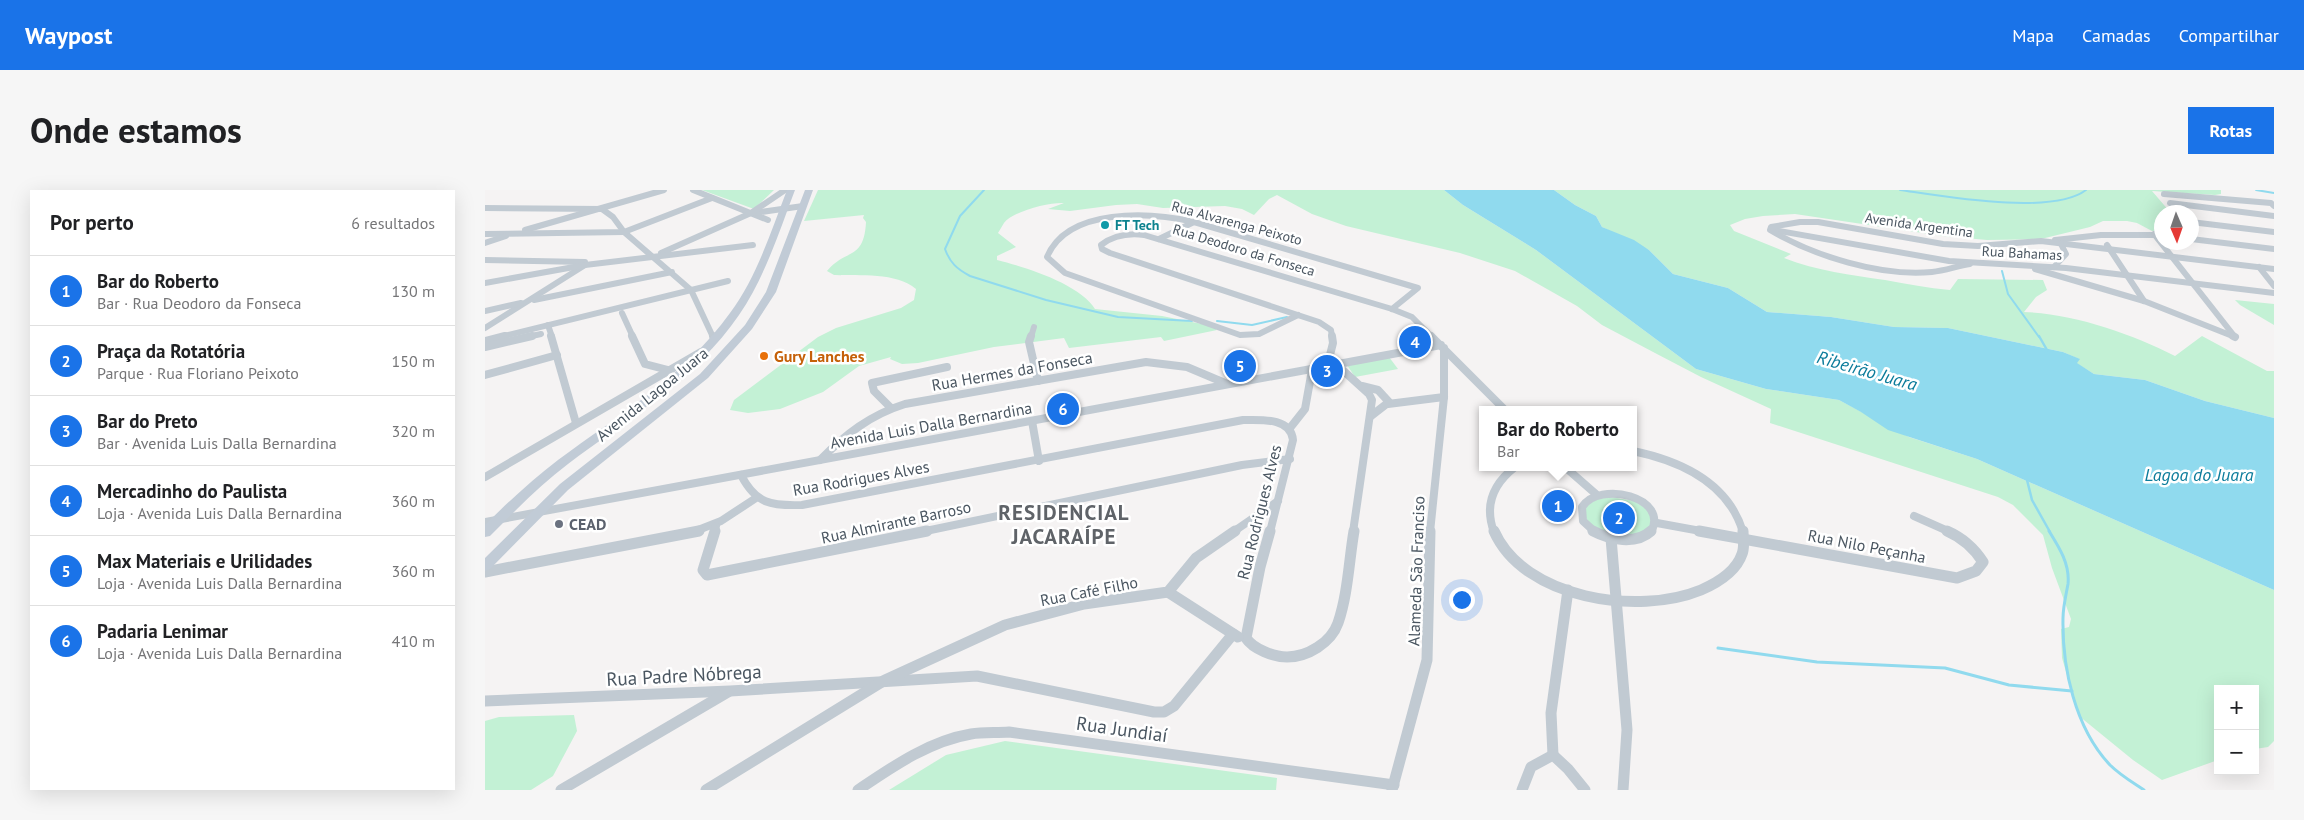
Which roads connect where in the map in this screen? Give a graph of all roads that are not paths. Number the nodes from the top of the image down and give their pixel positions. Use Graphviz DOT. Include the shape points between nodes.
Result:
graph roads {
  1 [pos="664,190"];
  2 [pos="693,190"];
  3 [pos="785,190"];
  4 [pos="791,190"];
  5 [pos="809,190"];
  6 [pos="2164,194"];
  7 [pos="712,198"];
  8 [pos="2170,203"];
  9 [pos="803,206"];
  10 [pos="2274,206"];
  11 [pos="485,208"];
  12 [pos="602,209"];
  13 [pos="783,210"];
  14 [pos="751,213"];
  15 [pos="2274,216"];
  16 [pos="768,220"];
  17 [pos="1194,222"];
  18 [pos="2199,223"];
  19 [pos="1770,230"];
  20 [pos="624,232"];
  21 [pos="2274,232"];
  22 [pos="485,234"];
  23 [pos="513,234"];
  24 [pos="2153,234"];
  25 [pos="2101,236"];
  26 [pos="1159,239"];
  27 [pos="2199,240"];
  28 [pos="2041,242"];
  29 [pos="485,243"];
  30 [pos="2061,244"];
  31 [pos="753,245"];
  32 [pos="2109,248"];
  33 [pos="2274,249"];
  34 [pos="2170,255"];
  35 [pos="652,256"];
  36 [pos="485,260"];
  37 [pos="1970,264"];
  38 [pos="2019,264"];
  39 [pos="585,265"];
  40 [pos="2054,267"];
  41 [pos="2259,267"];
  42 [pos="2065,268"];
  43 [pos="2274,269"];
  44 [pos="673,272"];
  45 [pos="2127,274"];
  46 [pos="2073,280"];
  47 [pos="728,281"];
  48 [pos="2191,282"];
  49 [pos="485,283"];
  50 [pos="2274,286"];
  51 [pos="692,292"];
  52 [pos="2274,294"];
  53 [pos="2145,301"];
  54 [pos="527,302"];
  55 [pos="1392,309"];
  56 [pos="485,311"];
  57 [pos="622,313"];
  58 [pos="1297,315"];
  59 [pos="1034,327"];
  60 [pos="485,328"];
  61 [pos="549,328"];
  62 [pos="1259,334"];
  63 [pos="2235,337"];
  64 [pos="714,339"];
  65 [pos="485,341"];
  66 [pos="1442,346"];
  67 [pos="485,347"];
  68 [pos="703,351"];
  69 [pos="557,355"];
  70 [pos="1337,365"];
  71 [pos="947,367"];
  72 [pos="1327,367"];
  73 [pos="667,370"];
  74 [pos="1312,370"];
  75 [pos="683,371"];
  76 [pos="485,375"];
  77 [pos="1038,380"];
  78 [pos="1225,383"];
  79 [pos="1360,385"];
  80 [pos="1444,397"];
  81 [pos="1388,404"];
  82 [pos="1501,406"];
  83 [pos="891,408"];
  84 [pos="1371,416"];
  85 [pos="1032,421"];
  86 [pos="576,424"];
  87 [pos="1290,428"];
  88 [pos="1637,452"];
  89 [pos="1291,459"];
  90 [pos="819,460"];
  91 [pos="1039,461"];
  92 [pos="1511,471"];
  93 [pos="1570,471"];
  94 [pos="485,475"];
  95 [pos="741,475"];
  96 [pos="1597,495"];
  97 [pos="757,498"];
  98 [pos="1278,501"];
  99 [pos="538,512"];
  100 [pos="1913,516"];
  101 [pos="498,519"];
  102 [pos="485,522"];
  103 [pos="1657,523"];
  104 [pos="716,526"];
  105 [pos="485,533"];
  106 [pos="1611,538"];
  107 [pos="1744,538"];
  108 [pos="491,557"];
  109 [pos="485,566"];
  110 [pos="485,572"];
  111 [pos="1568,590"];
  112 [pos="1168,592"];
  113 [pos="1616,602"];
  114 [pos="1233,634"];
  115 [pos="1250,644"];
  116 [pos="885,680"];
  117 [pos="730,691"];
  118 [pos="485,701"];
  119 [pos="1553,755"];
  120 [pos="1393,788"];
  121 [pos="561,790"];
  122 [pos="706,790"];
  123 [pos="857,790"];
  124 [pos="1522,790"];
  125 [pos="1585,790"];
  126 [pos="1623,790"];
  1 -- 12 [label="street"];
  2 -- 7 [label="street"];
  3 -- 14 [label="street"];
  4 -- 13 [label="main road, Avenida Lagoa Juara"];
  5 -- 9 [label="main road, Avenida Lagoa Juara"];
  6 -- 8 [label="street"];
  6 -- 10 [label="street" via="2263,202"];
  7 -- 14 [label="street"];
  7 -- 20 [label="street"];
  8 -- 15 [label="street"];
  9 -- 13 [label="street"];
  9 -- 99 [label="main road, Avenida Lagoa Juara" via="771,292 749,327 704,376 585,469"];
  11 -- 12 [label="street"];
  12 -- 20 [label="street"];
  12 -- 23 [label="street"];
  13 -- 14 [label="street"];
  13 -- 64 [label="main road, Avenida Lagoa Juara" via="747,295"];
  14 -- 16 [label="street"];
  14 -- 35 [label="street"];
  17 -- 26 [label="street"];
  17 -- 55 [label="street, Rua Alvarenga Peixoto" via="1419,289"];
  17 -- 62 [label="street, Rua Alvarenga Peixoto" via="1153,215 1106,219 1064,234 1048,250 1047,257 1065,273 1240,335"];
  18 -- 21 [label="street"];
  19 -- 28 [label="street, Avenida Argentina" via="1783,224 1819,222 1943,244 1978,246"];
  19 -- 37 [label="street, Rua Bahamas"];
  19 -- 37 [label="street, Avenida Argentina" via="1797,246 1829,257 1895,270 1933,272"];
  20 -- 23 [label="street"];
  20 -- 35 [label="street"];
  22 -- 23 [label="street"];
  23 -- 29 [label="street"];
  24 -- 25 [label="street"];
  24 -- 34 [label="street"];
  25 -- 28 [label="street"];
  25 -- 32 [label="street"];
  26 -- 55 [label="street, Rua Deodoro da Fonseca"];
  26 -- 58 [label="street, Rua Deodoro da Fonseca" via="1133,233 1113,237 1101,245 1110,253"];
  27 -- 33 [label="street"];
  28 -- 30 [label="street, Avenida Argentina"];
  30 -- 32 [label="street, Avenida Argentina"];
  30 -- 40 [label="street" via="2066,254"];
  31 -- 35 [label="street"];
  32 -- 34 [label="street, Avenida Argentina"];
  32 -- 45 [label="street"];
  34 -- 41 [label="street, Avenida Argentina"];
  34 -- 48 [label="street"];
  35 -- 39 [label="street"];
  35 -- 44 [label="street"];
  36 -- 39 [label="street" via="581,261"];
  37 -- 38 [label="street, Rua Bahamas"];
  38 -- 40 [label="street, Rua Bahamas"];
  38 -- 46 [label="street"];
  39 -- 49 [label="street"];
  39 -- 54 [label="street"];
  40 -- 42 [label="street, Rua Bahamas"];
  41 -- 43 [label="street, Avenida Argentina"];
  41 -- 50 [label="street"];
  42 -- 45 [label="street, Rua Bahamas"];
  42 -- 46 [label="street"];
  44 -- 51 [label="street"];
  44 -- 54 [label="street"];
  45 -- 48 [label="street, Rua Bahamas"];
  45 -- 53 [label="street"];
  46 -- 53 [label="street"];
  47 -- 51 [label="street"];
  48 -- 52 [label="street, Rua Bahamas"];
  48 -- 63 [label="street"];
  51 -- 57 [label="street"];
  51 -- 61 [label="street"];
  51 -- 64 [label="street"];
  53 -- 63 [label="street"];
  54 -- 56 [label="street"];
  54 -- 60 [label="street"];
  55 -- 66 [label="street, Rua Deodoro da Fonseca" via="1412,317"];
  57 -- 61 [label="street"];
  57 -- 73 [label="street" via="645,364"];
  58 -- 62 [label="street"];
  58 -- 72 [label="street, Rua Deodoro da Fonseca" via="1331,330 1332,349"];
  59 -- 77 [label="street" via="1029,342"];
  61 -- 65 [label="street"];
  61 -- 67 [label="street"];
  61 -- 69 [label="street"];
  64 -- 68 [label="main road, Avenida Lagoa Juara"];
  66 -- 70 [label="street, Avenida Luis Dalla Bernardina"];
  66 -- 80 [label="street, Alameda São Franciso"];
  66 -- 82 [label="street, Rua Deodoro da Fonseca"];
  68 -- 73 [label="street"];
  68 -- 75 [label="main road, Avenida Lagoa Juara"];
  69 -- 76 [label="street"];
  69 -- 86 [label="street"];
  70 -- 72 [label="street, Avenida Luis Dalla Bernardina"];
  70 -- 79 [label="street"];
  71 -- 83 [label="street" via="872,383 874,391"];
  72 -- 74 [label="street, Avenida Luis Dalla Bernardina"];
  73 -- 75 [label="street"];
  73 -- 86 [label="street"];
  74 -- 78 [label="street, Avenida Luis Dalla Bernardina"];
  74 -- 87 [label="street" via="1309,401 1297,423"];
  75 -- 101 [label="main road, Avenida Lagoa Juara" via="650,400 534,486"];
  77 -- 78 [label="street, Rua Hermes da Fonseca" via="1146,362 1168,362 1189,366"];
  77 -- 83 [label="street, Rua Hermes da Fonseca"];
  78 -- 85 [label="street, Avenida Luis Dalla Bernardina"];
  79 -- 81 [label="street" via="1378,390"];
  79 -- 84 [label="street" via="1372,400"];
  80 -- 81 [label="street"];
  80 -- 120 [label="street, Alameda São Franciso" via="1429,530 1427,660"];
  81 -- 84 [label="street"];
  83 -- 90 [label="street, Rua Hermes da Fonseca" via="855,426"];
  84 -- 115 [label="street" via="1346,584 1340,616 1333,632 1323,645 1295,657 1280,657"];
  85 -- 90 [label="street, Avenida Luis Dalla Bernardina"];
  85 -- 91 [label="street"];
  86 -- 94 [label="street"];
  87 -- 89 [label="street, Rua Rodrigues Alves" via="1293,441"];
  87 -- 91 [label="street, Rua Rodrigues Alves" via="1268,421 1243,420"];
  88 -- 107 [label="street" via="1673,463 1705,480 1737,513"];
  89 -- 98 [label="street, Rua Rodrigues Alves"];
  89 -- 104 [label="street, Rua Almirante Barroso" via="1242,465 707,575 703,570"];
  90 -- 95 [label="street, Avenida Luis Dalla Bernardina"];
  91 -- 97 [label="street, Rua Rodrigues Alves" via="814,504 777,506"];
  92 -- 111 [label="street" via="1494,490 1490,507 1491,525 1497,538 1517,562"];
  93 -- 96 [label="street"];
  95 -- 97 [label="street"];
  95 -- 99 [label="street, Avenida Luis Dalla Bernardina"];
  96 -- 103 [label="street" via="1620,494 1643,502 1656,516"];
  96 -- 106 [label="street" via="1588,499 1580,512 1589,528"];
  97 -- 104 [label="street"];
  98 -- 112 [label="street" via="1196,558"];
  98 -- 115 [label="street, Rua Rodrigues Alves" via="1248,622 1246,638"];
  99 -- 101 [label="street, Avenida Luis Dalla Bernardina"];
  99 -- 108 [label="main road, Avenida Lagoa Juara"];
  100 -- 107 [label="street, Rua Nilo Peçanha" via="1965,539 1983,562 1976,570 1957,578"];
  101 -- 102 [label="street, Avenida Luis Dalla Bernardina"];
  101 -- 105 [label="main road, Avenida Lagoa Juara"];
  103 -- 106 [label="street" via="1649,534 1641,538"];
  103 -- 107 [label="street, Rua Nilo Peçanha"];
  104 -- 110 [label="street"];
  106 -- 113 [label="street"];
  107 -- 113 [label="street" via="1743,550 1735,566 1709,588 1676,600"];
  108 -- 109 [label="main road, Avenida Lagoa Juara"];
  111 -- 113 [label="street"];
  111 -- 119 [label="street" via="1551,713"];
  112 -- 114 [label="street"];
  112 -- 116 [label="street, Rua Café Filho" via="1084,604 1005,624"];
  113 -- 126 [label="street" via="1627,730"];
  114 -- 115 [label="street"];
  114 -- 116 [label="street" via="1174,706 1165,712 977,676"];
  116 -- 117 [label="street, Rua Padre Nóbrega"];
  116 -- 122 [label="street"];
  117 -- 118 [label="street, Rua Padre Nóbrega"];
  117 -- 121 [label="street"];
  119 -- 124 [label="street" via="1531,766"];
  119 -- 125 [label="street"];
  120 -- 123 [label="street, Rua Jundiaí" via="1009,732 968,735 923,750"];
}
